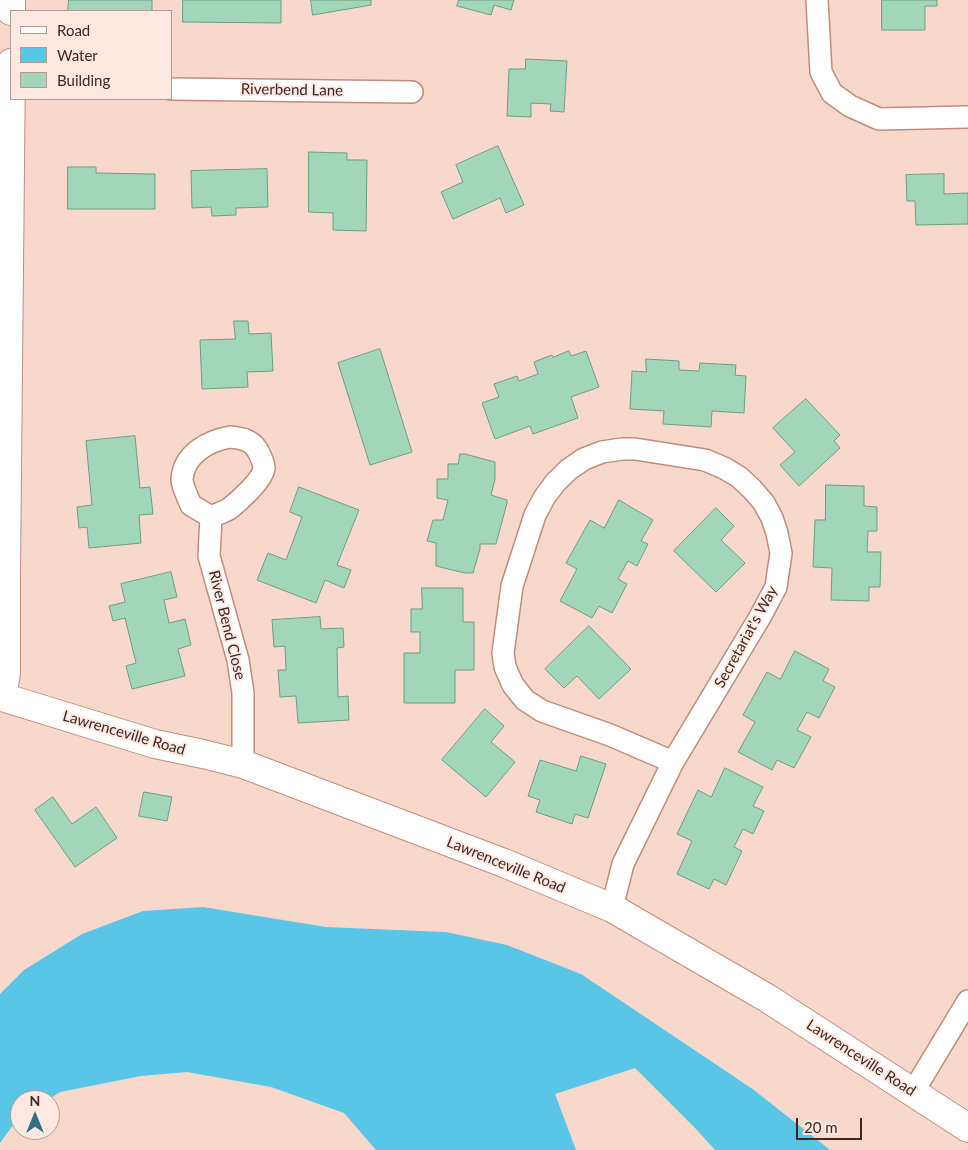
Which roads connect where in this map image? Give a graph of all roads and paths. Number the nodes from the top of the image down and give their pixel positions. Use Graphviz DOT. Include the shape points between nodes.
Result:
graph roads {
  1 [pos="817,0"];
  2 [pos="172,89"];
  3 [pos="412,92"];
  4 [pos="11,100"];
  5 [pos="968,117"];
  6 [pos="211,517"];
  7 [pos="3,574"];
  8 [pos="1,697"];
  9 [pos="673,762"];
  10 [pos="243,764"];
  11 [pos="612,908"];
  12 [pos="968,1001"];
  13 [pos="913,1092"];
  14 [pos="968,1128"];
  1 -- 5 [label="street" via="821,72 832,92 850,106 879,118"];
  2 -- 3 [label="street, Riverbend Lane"];
  4 -- 7 [label="street"];
  6 -- 10 [label="street, River Bend Close" via="209,556 238,660"];
  7 -- 8 [label="street" via="6,673"];
  8 -- 10 [label="street, Lawrenceville Road" via="155,744"];
  9 -- 9 [label="street, Secretariat's Way" via="542,710 525,700 513,685 505,666 503,653 512,586 535,515 544,498 568,470 602,452 635,449 705,460 724,468 739,477 764,503 777,533 781,552 776,587"];
  9 -- 11 [label="street, Secretariat's Way" via="623,864"];
  10 -- 11 [label="street, Lawrenceville Road" via="504,863"];
  11 -- 13 [label="street, Lawrenceville Road" via="767,998"];
  12 -- 13 [label="street"];
  13 -- 14 [label="street, Lawrenceville Road"];
}
